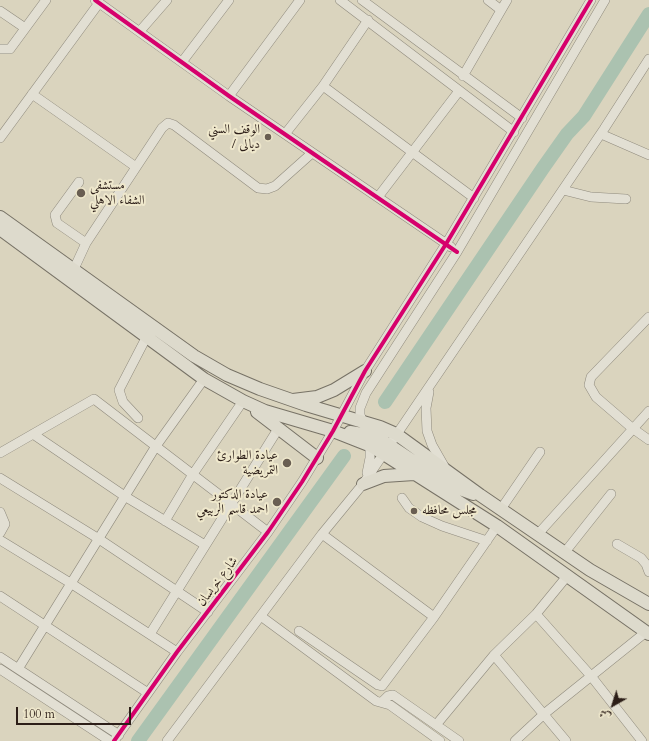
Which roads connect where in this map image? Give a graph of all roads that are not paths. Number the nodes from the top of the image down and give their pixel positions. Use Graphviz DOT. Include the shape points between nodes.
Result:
graph roads {
  1 [pos="167,0"];
  2 [pos="230,0"];
  3 [pos="300,0"];
  4 [pos="340,0"];
  5 [pos="362,0"];
  6 [pos="488,0"];
  7 [pos="507,0"];
  8 [pos="605,0"];
  9 [pos="42,1"];
  10 [pos="97,1"];
  11 [pos="589,1"];
  12 [pos="501,10"];
  13 [pos="0,11"];
  14 [pos="368,20"];
  15 [pos="25,28"];
  16 [pos="140,31"];
  17 [pos="0,49"];
  18 [pos="649,59"];
  19 [pos="182,62"];
  20 [pos="463,76"];
  21 [pos="323,86"];
  22 [pos="459,91"];
  23 [pos="32,94"];
  24 [pos="229,96"];
  25 [pos="522,118"];
  26 [pos="514,132"];
  27 [pos="285,134"];
  28 [pos="601,134"];
  29 [pos="0,138"];
  30 [pos="312,153"];
  31 [pos="413,153"];
  32 [pos="649,155"];
  33 [pos="136,167"];
  34 [pos="79,182"];
  35 [pos="563,190"];
  36 [pos="378,197"];
  37 [pos="474,198"];
  38 [pos="626,199"];
  39 [pos="0,217"];
  40 [pos="0,229"];
  41 [pos="86,243"];
  42 [pos="446,244"];
  43 [pos="457,252"];
  44 [pos="74,269"];
  45 [pos="649,317"];
  46 [pos="147,336"];
  47 [pos="365,371"];
  48 [pos="204,379"];
  49 [pos="434,381"];
  50 [pos="290,400"];
  51 [pos="243,401"];
  52 [pos="649,411"];
  53 [pos="342,415"];
  54 [pos="138,418"];
  55 [pos="363,422"];
  56 [pos="278,428"];
  57 [pos="632,428"];
  58 [pos="333,431"];
  59 [pos="33,434"];
  60 [pos="370,440"];
  61 [pos="649,440"];
  62 [pos="390,444"];
  63 [pos="156,446"];
  64 [pos="540,452"];
  65 [pos="0,453"];
  66 [pos="317,458"];
  67 [pos="447,470"];
  68 [pos="194,474"];
  69 [pos="414,474"];
  70 [pos="0,478"];
  71 [pos="363,484"];
  72 [pos="611,494"];
  73 [pos="480,495"];
  74 [pos="126,496"];
  75 [pos="402,498"];
  76 [pos="231,502"];
  77 [pos="501,509"];
  78 [pos="0,512"];
  79 [pos="164,521"];
  80 [pos="497,526"];
  81 [pos="268,532"];
  82 [pos="0,533"];
  83 [pos="322,534"];
  84 [pos="538,534"];
  85 [pos="99,539"];
  86 [pos="0,540"];
  87 [pos="487,541"];
  88 [pos="618,544"];
  89 [pos="205,545"];
  90 [pos="564,552"];
  91 [pos="590,570"];
  92 [pos="649,572"];
  93 [pos="568,575"];
  94 [pos="72,584"];
  95 [pos="176,592"];
  96 [pos="0,596"];
  97 [pos="649,604"];
  98 [pos="208,612"];
  99 [pos="649,613"];
  100 [pos="536,614"];
  101 [pos="262,617"];
  102 [pos="434,617"];
  103 [pos="46,626"];
  104 [pos="299,631"];
  105 [pos="648,633"];
  106 [pos="150,634"];
  107 [pos="177,652"];
  108 [pos="494,655"];
  109 [pos="0,657"];
  110 [pos="0,669"];
  111 [pos="18,669"];
  112 [pos="591,676"];
  113 [pos="148,693"];
  114 [pos="382,702"];
  115 [pos="544,714"];
  116 [pos="436,725"];
  117 [pos="117,738"];
  118 [pos="110,741"];
  119 [pos="168,741"];
  120 [pos="440,741"];
  121 [pos="459,741"];
  122 [pos="515,741"];
  123 [pos="566,741"];
  124 [pos="642,741"];
  1 -- 16 [label="street"];
  2 -- 19 [label="street"];
  3 -- 24 [label="street"];
  4 -- 14 [label="street"];
  5 -- 20 [label="street"];
  6 -- 12 [label="street"];
  7 -- 12 [label="street"];
  8 -- 43 [label="street"];
  9 -- 15 [label="street"];
  10 -- 16 [label="street"];
  10 -- 23 [label="street"];
  11 -- 25 [label="street, شارع خريسان"];
  12 -- 20 [label="street"];
  13 -- 15 [label="street"];
  14 -- 21 [label="street"];
  14 -- 22 [label="street"];
  15 -- 17 [label="street" via="10,49"];
  16 -- 19 [label="street"];
  18 -- 28 [label="street"];
  19 -- 24 [label="street"];
  20 -- 25 [label="street"];
  21 -- 27 [label="street"];
  21 -- 31 [label="street"];
  22 -- 26 [label="street"];
  22 -- 31 [label="street"];
  23 -- 29 [label="street"];
  23 -- 33 [label="street"];
  24 -- 27 [label="street"];
  25 -- 26 [label="street, شارع خريسان"];
  26 -- 37 [label="street, شارع خريسان"];
  27 -- 30 [label="street"];
  28 -- 32 [label="street"];
  28 -- 35 [label="street"];
  30 -- 33 [label="street" via="275,186 267,189 258,188 168,123"];
  30 -- 36 [label="street"];
  31 -- 36 [label="street"];
  31 -- 37 [label="street"];
  33 -- 41 [label="street"];
  34 -- 41 [label="street" via="55,215 57,223"];
  35 -- 38 [label="street" via="591,197"];
  35 -- 49 [label="street"];
  36 -- 42 [label="street"];
  37 -- 42 [label="street, شارع خريسان"];
  39 -- 44 [label="main road"];
  40 -- 46 [label="main road"];
  41 -- 44 [label="street"];
  42 -- 43 [label="street"];
  42 -- 47 [label="street, شارع خريسان"];
  43 -- 55 [label="street" via="366,393 360,408"];
  44 -- 50 [label="main road" via="194,356 227,375"];
  45 -- 57 [label="street" via="591,377 589,385 596,397"];
  46 -- 48 [label="main road"];
  46 -- 54 [label="street" via="119,390 123,402"];
  47 -- 50 [label="main road" via="317,397"];
  47 -- 53 [label="street, شارع خريسان"];
  48 -- 51 [label="main road"];
  48 -- 63 [label="street"];
  49 -- 62 [label="street"];
  49 -- 67 [label="street" via="427,400 426,424 432,445"];
  50 -- 53 [label="main road"];
  51 -- 56 [label="main road"];
  51 -- 58 [label="main road" via="283,418"];
  51 -- 68 [label="street"];
  52 -- 57 [label="street"];
  53 -- 55 [label="main road"];
  53 -- 58 [label="street, شارع خريسان"];
  55 -- 60 [label="street"];
  55 -- 62 [label="main road"];
  56 -- 66 [label="main road"];
  56 -- 76 [label="street"];
  57 -- 61 [label="street"];
  57 -- 84 [label="street"];
  58 -- 60 [label="main road"];
  58 -- 66 [label="street, شارع خريسان"];
  59 -- 63 [label="street" via="94,399"];
  59 -- 65 [label="street"];
  59 -- 74 [label="street"];
  60 -- 62 [label="main road"];
  60 -- 71 [label="street" via="368,469"];
  62 -- 67 [label="main road"];
  62 -- 69 [label="main road"];
  62 -- 71 [label="street"];
  62 -- 73 [label="main road" via="449,485"];
  63 -- 68 [label="street"];
  63 -- 74 [label="street"];
  64 -- 77 [label="street"];
  66 -- 81 [label="street, شارع خريسان"];
  67 -- 73 [label="main road"];
  68 -- 76 [label="street"];
  68 -- 79 [label="street"];
  69 -- 71 [label="main road" via="384,476"];
  69 -- 80 [label="main road"];
  70 -- 85 [label="street"];
  71 -- 83 [label="street"];
  72 -- 90 [label="street"];
  73 -- 77 [label="main road"];
  74 -- 79 [label="street"];
  74 -- 85 [label="street"];
  75 -- 87 [label="street" via="409,508 422,517"];
  76 -- 81 [label="street"];
  76 -- 89 [label="street"];
  77 -- 84 [label="main road"];
  78 -- 82 [label="street" via="5,524"];
  79 -- 89 [label="street"];
  80 -- 87 [label="street"];
  80 -- 93 [label="main road"];
  81 -- 98 [label="street, شارع خريسان"];
  83 -- 101 [label="street"];
  83 -- 102 [label="street"];
  84 -- 90 [label="main road"];
  85 -- 94 [label="street"];
  85 -- 95 [label="street"];
  86 -- 94 [label="street"];
  87 -- 102 [label="street"];
  88 -- 92 [label="street" via="641,558"];
  89 -- 95 [label="street"];
  90 -- 91 [label="main road"];
  91 -- 97 [label="main road"];
  91 -- 99 [label="main road"];
  93 -- 100 [label="street"];
  93 -- 105 [label="main road"];
  94 -- 103 [label="street"];
  94 -- 106 [label="street"];
  95 -- 98 [label="street"];
  95 -- 106 [label="street"];
  96 -- 103 [label="street"];
  98 -- 107 [label="street, شارع خريسان"];
  100 -- 108 [label="street"];
  100 -- 112 [label="street"];
  101 -- 114 [label="street" via="376,701"];
  101 -- 119 [label="street"];
  102 -- 104 [label="street" via="382,686"];
  103 -- 111 [label="street"];
  103 -- 113 [label="street"];
  105 -- 112 [label="street"];
  106 -- 107 [label="street"];
  107 -- 113 [label="street, شارع خريسان"];
  108 -- 115 [label="street"];
  108 -- 116 [label="street"];
  109 -- 111 [label="street"];
  110 -- 118 [label="street"];
  111 -- 117 [label="street"];
  112 -- 115 [label="street"];
  112 -- 124 [label="street"];
  113 -- 117 [label="street, شارع خريسان"];
  114 -- 116 [label="street" via="388,696 393,696"];
  114 -- 120 [label="street"];
  115 -- 122 [label="street"];
  115 -- 123 [label="street"];
  116 -- 121 [label="street"];
}
